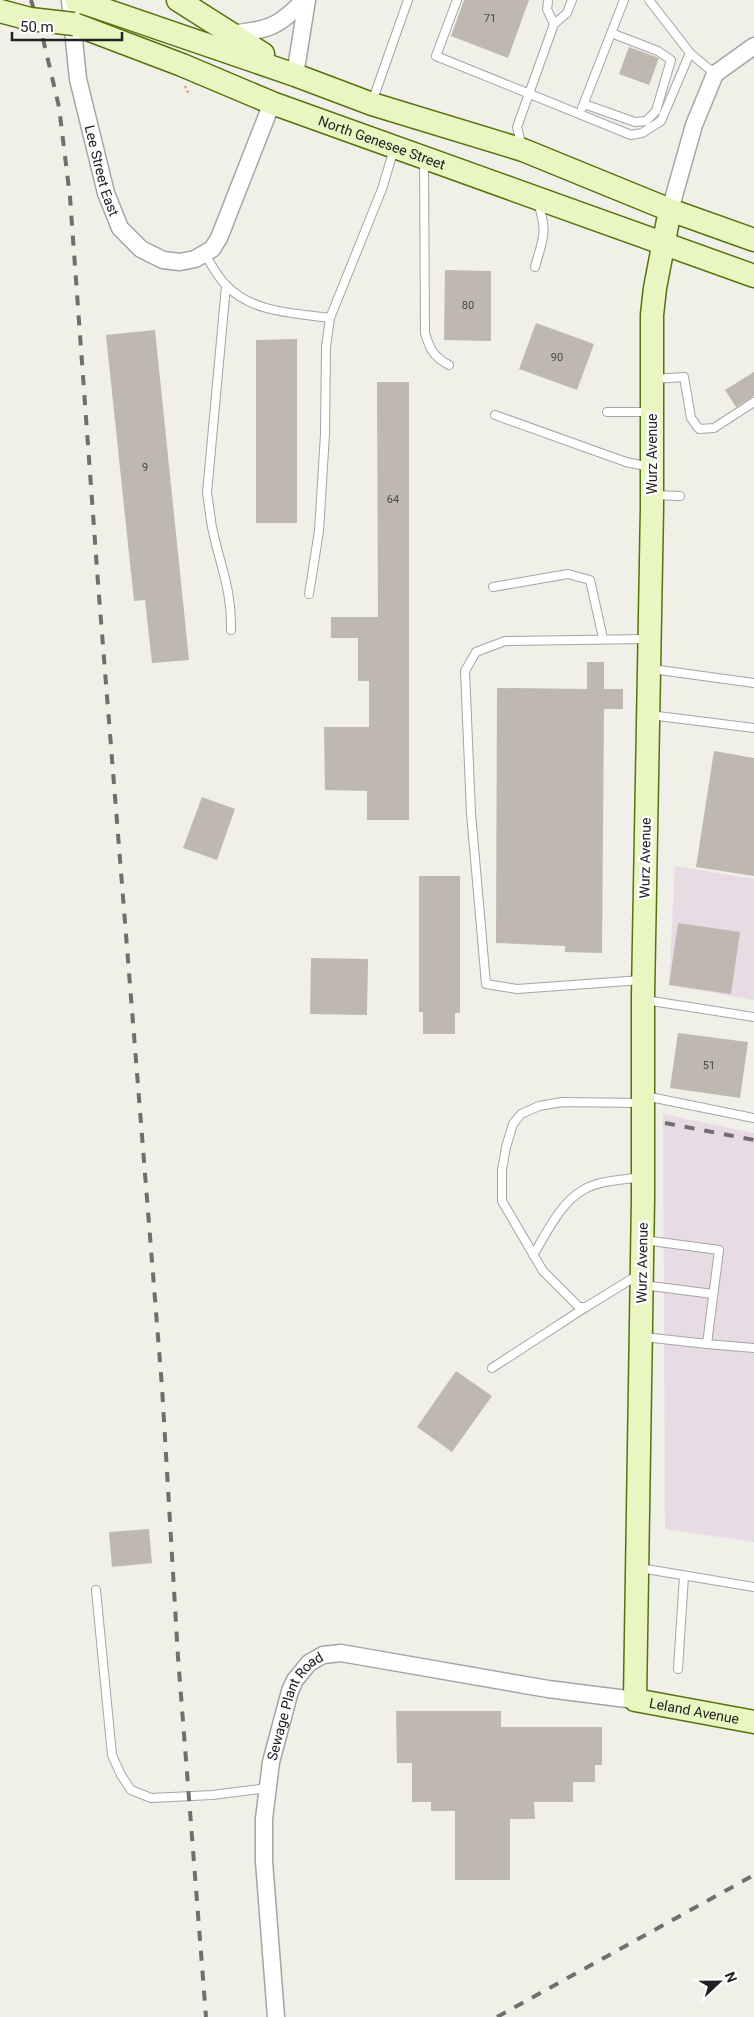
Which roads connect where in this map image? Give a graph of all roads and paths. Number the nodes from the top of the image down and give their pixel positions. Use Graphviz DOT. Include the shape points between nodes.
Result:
graph roads {
  1 [pos="13,0"];
  2 [pos="70,0"];
  3 [pos="178,0"];
  4 [pos="306,0"];
  5 [pos="408,0"];
  6 [pos="457,0"];
  7 [pos="572,0"];
  8 [pos="624,0"];
  9 [pos="649,0"];
  10 [pos="548,2"];
  11 [pos="86,4"];
  12 [pos="0,11"];
  13 [pos="74,24"];
  14 [pos="554,24"];
  15 [pos="229,34"];
  16 [pos="611,34"];
  17 [pos="754,46"];
  18 [pos="690,53"];
  19 [pos="715,74"];
  20 [pos="295,75"];
  21 [pos="530,96"];
  22 [pos="272,103"];
  23 [pos="372,104"];
  24 [pos="584,104"];
  25 [pos="580,115"];
  26 [pos="517,127"];
  27 [pos="502,137"];
  28 [pos="394,147"];
  29 [pos="523,150"];
  30 [pos="424,157"];
  31 [pos="536,198"];
  32 [pos="670,210"];
  33 [pos="754,240"];
  34 [pos="663,244"];
  35 [pos="204,254"];
  36 [pos="535,267"];
  37 [pos="754,276"];
  38 [pos="226,286"];
  39 [pos="330,318"];
  40 [pos="449,365"];
  41 [pos="652,379"];
  42 [pos="754,402"];
  43 [pos="607,412"];
  44 [pos="652,412"];
  45 [pos="495,415"];
  46 [pos="652,467"];
  47 [pos="652,495"];
  48 [pos="680,496"];
  49 [pos="493,587"];
  50 [pos="308,594"];
  51 [pos="231,630"];
  52 [pos="603,638"];
  53 [pos="649,639"];
  54 [pos="649,668"];
  55 [pos="754,683"];
  56 [pos="648,715"];
  57 [pos="754,728"];
  58 [pos="643,990"];
  59 [pos="754,1017"];
  60 [pos="643,1100"];
  61 [pos="754,1118"];
  62 [pos="643,1177"];
  63 [pos="642,1240"];
  64 [pos="533,1255"];
  65 [pos="642,1279"];
  66 [pos="713,1294"];
  67 [pos="586,1308"];
  68 [pos="641,1337"];
  69 [pos="707,1344"];
  70 [pos="754,1348"];
  71 [pos="492,1368"];
  72 [pos="638,1568"];
  73 [pos="684,1576"];
  74 [pos="754,1587"];
  75 [pos="96,1590"];
  76 [pos="678,1669"];
  77 [pos="635,1700"];
  78 [pos="754,1722"];
  79 [pos="268,1788"];
  80 [pos="276,2017"];
  1 -- 13 [label="main road, North Genesee Street, bridge"];
  2 -- 35 [label="street, Lee Street East" via="78,79 106,193 120,228 141,249 164,260 180,262"];
  3 -- 15 [label="main road"];
  4 -- 15 [label="street" via="280,23 269,28"];
  4 -- 20 [label="street"];
  5 -- 23 [label="lane"];
  6 -- 21 [label="lane" via="436,56"];
  7 -- 14 [label="lane" via="567,13"];
  8 -- 16 [label="lane"];
  9 -- 18 [label="lane"];
  10 -- 14 [label="lane" via="547,9"];
  11 -- 20 [label="main road"];
  12 -- 13 [label="main road, bridge"];
  13 -- 22 [label="main road, North Genesee Street"];
  14 -- 21 [label="lane"];
  15 -- 20 [label="main road"];
  16 -- 24 [label="lane"];
  16 -- 24 [label="lane" via="658,51 670,60 656,111 646,121 635,122"];
  17 -- 19 [label="street"];
  18 -- 19 [label="lane"];
  18 -- 25 [label="lane" via="661,121 651,128 631,135"];
  19 -- 32 [label="street, Wurz Avenue" via="694,124"];
  20 -- 23 [label="main road"];
  21 -- 25 [label="lane"];
  21 -- 26 [label="lane"];
  22 -- 28 [label="main road, North Genesee Street"];
  22 -- 35 [label="street" via="219,238 212,250"];
  23 -- 27 [label="main road"];
  24 -- 25 [label="lane"];
  26 -- 27 [label="lane"];
  26 -- 29 [label="lane"];
  27 -- 29 [label="main road"];
  28 -- 30 [label="main road, North Genesee Street"];
  28 -- 39 [label="lane" via="382,189"];
  29 -- 32 [label="main road"];
  30 -- 31 [label="main road, North Genesee Street"];
  30 -- 40 [label="lane" via="425,333 438,359"];
  31 -- 34 [label="main road, North Genesee Street"];
  31 -- 36 [label="lane" via="545,232"];
  32 -- 33 [label="main road"];
  32 -- 34 [label="main road, Wurz Avenue"];
  34 -- 37 [label="main road, North Genesee Street"];
  34 -- 41 [label="main road, Wurz Avenue" via="652,315"];
  35 -- 38 [label="lane"];
  38 -- 39 [label="lane" via="247,302"];
  38 -- 51 [label="lane" via="207,493 212,527 228,582"];
  39 -- 50 [label="lane" via="326,346 319,531"];
  41 -- 42 [label="lane" via="684,377 691,418 699,429 714,428"];
  41 -- 44 [label="main road, Wurz Avenue"];
  43 -- 44 [label="lane"];
  44 -- 46 [label="main road, Wurz Avenue"];
  45 -- 46 [label="lane" via="626,462"];
  46 -- 47 [label="main road, Wurz Avenue"];
  47 -- 48 [label="lane"];
  47 -- 53 [label="main road, Wurz Avenue"];
  49 -- 52 [label="lane" via="568,574 590,580"];
  52 -- 53 [label="lane"];
  52 -- 58 [label="lane" via="505,641 476,652 465,671 471,813 486,984 517,989"];
  53 -- 54 [label="main road, Wurz Avenue"];
  54 -- 55 [label="lane"];
  54 -- 56 [label="main road, Wurz Avenue"];
  56 -- 57 [label="lane"];
  56 -- 58 [label="main road, Wurz Avenue"];
  58 -- 59 [label="lane"];
  58 -- 60 [label="main road, Wurz Avenue"];
  60 -- 61 [label="lane"];
  60 -- 62 [label="main road, Wurz Avenue"];
  60 -- 64 [label="lane" via="562,1102 539,1106 521,1114 513,1124 502,1170 502,1201"];
  62 -- 63 [label="main road, Wurz Avenue"];
  62 -- 64 [label="lane" via="583,1189 564,1206"];
  63 -- 65 [label="main road, Wurz Avenue"];
  63 -- 66 [label="lane" via="718,1250"];
  64 -- 67 [label="lane" via="543,1272 579,1307"];
  65 -- 66 [label="lane"];
  65 -- 67 [label="lane"];
  65 -- 68 [label="main road, Wurz Avenue"];
  66 -- 69 [label="lane"];
  67 -- 71 [label="lane"];
  68 -- 69 [label="lane"];
  68 -- 72 [label="main road, Wurz Avenue"];
  69 -- 70 [label="lane"];
  72 -- 73 [label="lane"];
  72 -- 77 [label="main road, Wurz Avenue"];
  73 -- 74 [label="lane"];
  73 -- 76 [label="lane"];
  75 -- 79 [label="lane" via="112,1755 131,1790 151,1798"];
  77 -- 78 [label="main road, Leland Avenue"];
  77 -- 79 [label="street, Sewage Plant Road" via="548,1689 341,1654 323,1656 310,1663 295,1680 271,1762"];
  79 -- 80 [label="street, Sewage Plant Road" via="264,1861"];
}
